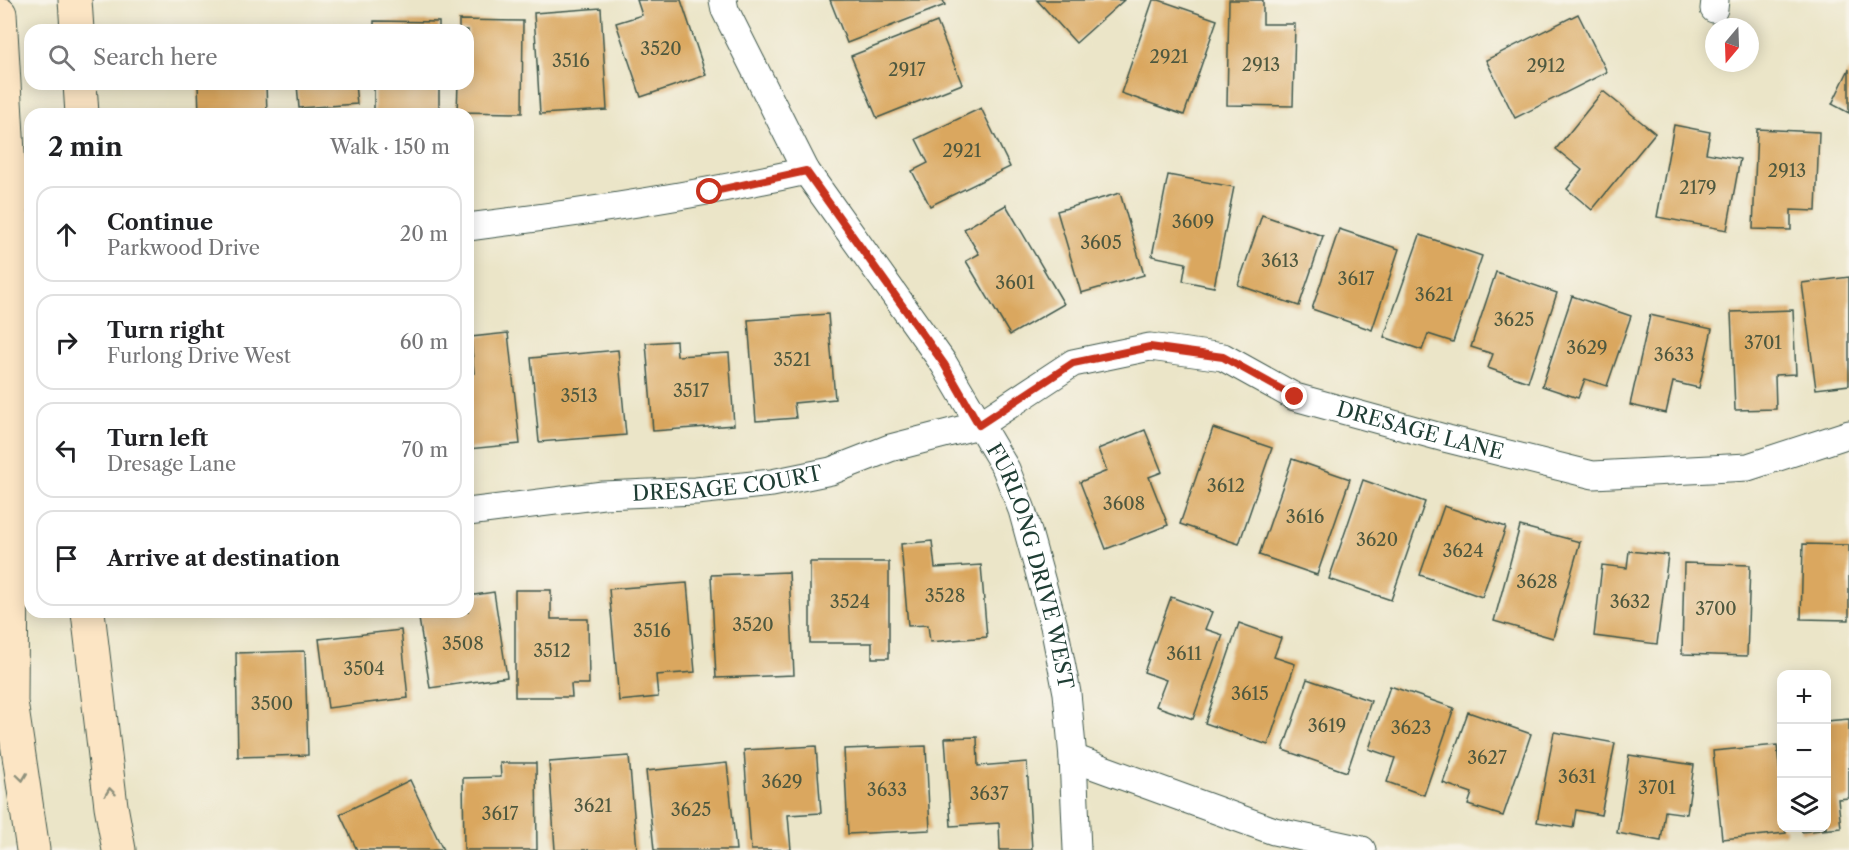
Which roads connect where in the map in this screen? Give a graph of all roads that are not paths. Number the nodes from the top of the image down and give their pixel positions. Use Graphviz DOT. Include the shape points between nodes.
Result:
graph roads {
  1 [pos="75,0"];
  2 [pos="723,0"];
  3 [pos="0,14"];
  4 [pos="77,24"];
  5 [pos="80,90"];
  6 [pos="82,108"];
  7 [pos="806,171"];
  8 [pos="474,226"];
  9 [pos="15,257"];
  10 [pos="979,425"];
  11 [pos="1849,434"];
  12 [pos="474,511"];
  13 [pos="89,618"];
  14 [pos="1073,758"];
  15 [pos="33,850"];
  16 [pos="118,850"];
  17 [pos="1077,850"];
  18 [pos="1362,850"];
  1 -- 4 [label="main road"];
  2 -- 7 [label="street, FURLONG DRIVE WEST"];
  3 -- 9 [label="main road"];
  5 -- 6 [label="main road"];
  7 -- 8 [label="street" via="710,192"];
  7 -- 10 [label="street, FURLONG DRIVE WEST" via="944,364"];
  9 -- 15 [label="main road, one-way" via="11,702"];
  10 -- 11 [label="street, DRESAGE LANE" via="1073,363 1150,347 1223,357 1295,397 1593,476 1749,467"];
  10 -- 12 [label="street, DRESAGE COURT" via="890,448 831,471 771,483 603,495"];
  10 -- 14 [label="street, FURLONG DRIVE WEST" via="1006,469 1022,510 1054,626 1067,693"];
  16 -- 13 [label="main road, one-way"];
  14 -- 17 [label="street, FURLONG DRIVE WEST"];
  14 -- 18 [label="street" via="1274,831"];
}
